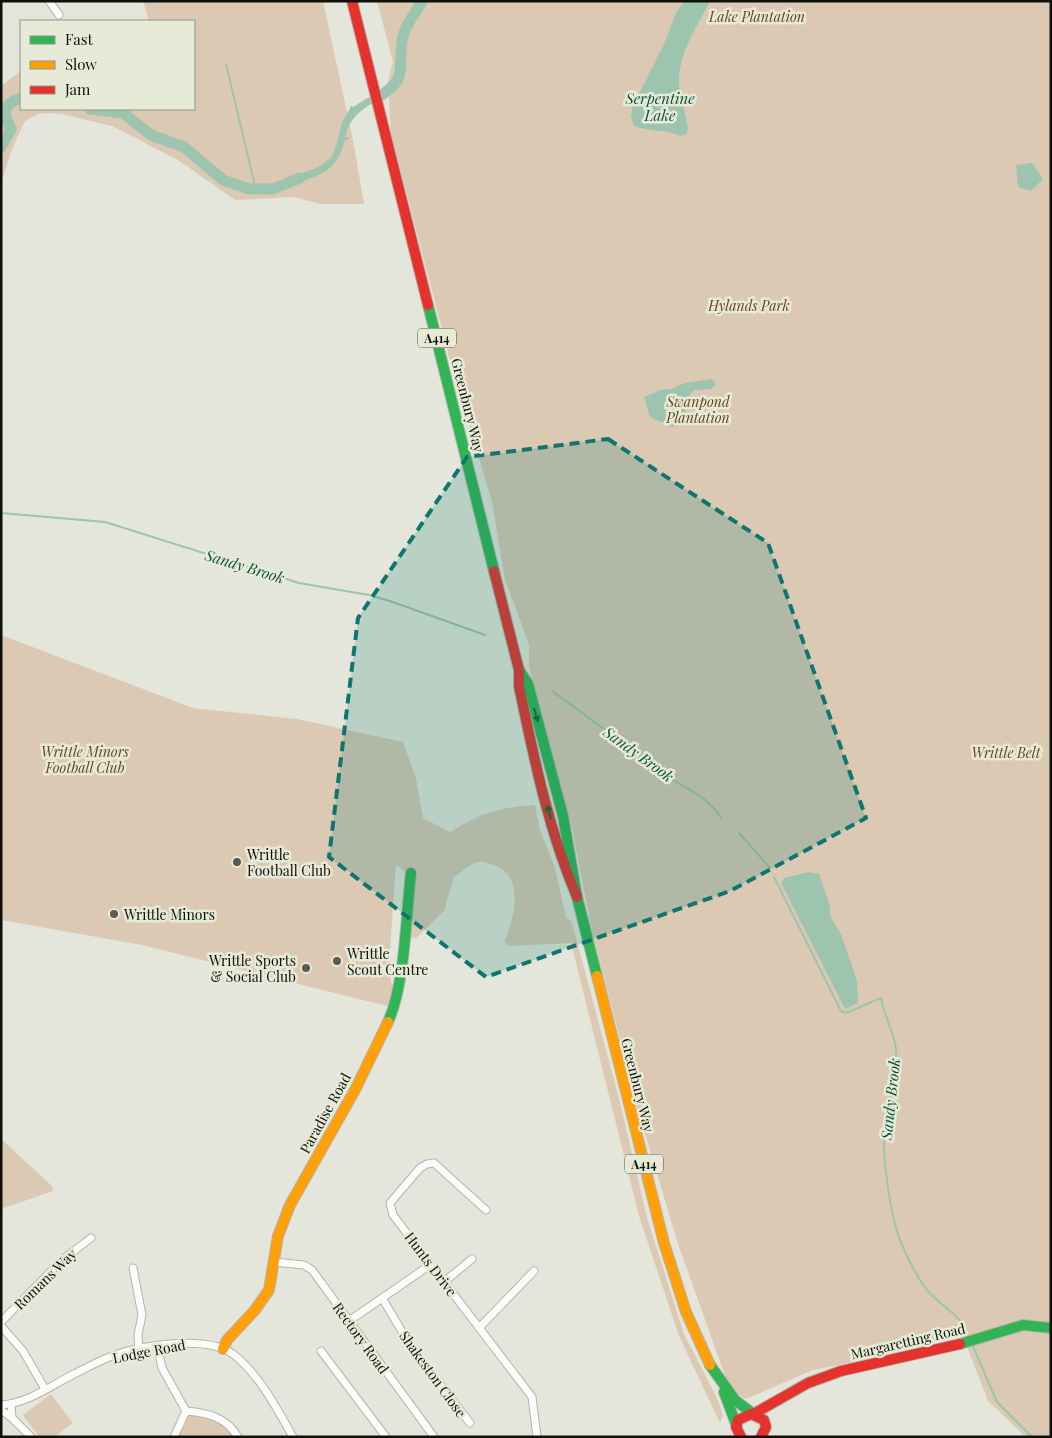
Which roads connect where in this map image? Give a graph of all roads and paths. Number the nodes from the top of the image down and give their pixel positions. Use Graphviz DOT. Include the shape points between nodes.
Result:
graph roads {
  1 [pos="49,1"];
  2 [pos="352,1"];
  3 [pos="59,15"];
  4 [pos="411,873"];
  5 [pos="486,1210"];
  6 [pos="91,1238"];
  7 [pos="472,1259"];
  8 [pos="274,1262"];
  9 [pos="430,1265"];
  10 [pos="133,1268"];
  11 [pos="534,1270"];
  12 [pos="444,1282"];
  13 [pos="382,1298"];
  14 [pos="349,1321"];
  15 [pos="1,1322"];
  16 [pos="1,1326"];
  17 [pos="479,1328"];
  18 [pos="1051,1328"];
  19 [pos="158,1347"];
  20 [pos="223,1349"];
  21 [pos="139,1350"];
  22 [pos="321,1351"];
  23 [pos="723,1389"];
  24 [pos="45,1390"];
  25 [pos="776,1402"];
  26 [pos="11,1404"];
  27 [pos="1,1405"];
  28 [pos="1,1410"];
  29 [pos="186,1411"];
  30 [pos="754,1413"];
  31 [pos="12,1418"];
  32 [pos="470,1423"];
  33 [pos="764,1431"];
  34 [pos="737,1433"];
  35 [pos="31,1437"];
  36 [pos="174,1437"];
  37 [pos="238,1437"];
  38 [pos="293,1437"];
  39 [pos="386,1437"];
  40 [pos="434,1437"];
  41 [pos="536,1437"];
  1 -- 3 [label="street"];
  2 -- 23 [label="main road, Greenbury Way / A414" via="519,670 528,684 558,794 577,897 664,1243 695,1334"];
  4 -- 8 [label="main road, Paradise Road" via="400,984 393,1011 355,1090 290,1205 278,1236"];
  5 -- 9 [label="street, Hunts Drive" via="434,1163 420,1168 390,1203 393,1215"];
  6 -- 15 [label="street, Romans Way" via="62,1260"];
  7 -- 12 [label="street"];
  8 -- 14 [label="street, Rectory Road" via="308,1267"];
  8 -- 20 [label="main road, Paradise Road" via="266,1295 231,1334"];
  9 -- 12 [label="street, Hunts Drive"];
  9 -- 13 [label="street"];
  10 -- 21 [label="street" via="142,1315"];
  11 -- 17 [label="street"];
  12 -- 17 [label="street, Hunts Drive"];
  13 -- 14 [label="street"];
  13 -- 32 [label="street, Shakeston Close" via="410,1345"];
  14 -- 40 [label="street, Rectory Road"];
  16 -- 24 [label="street" via="23,1351"];
  17 -- 41 [label="street, Hunts Drive" via="532,1397"];
  18 -- 25 [label="main road, Margaretting Road" via="1024,1325 948,1347 841,1371 808,1383"];
  19 -- 20 [label="street, Lodge Road" via="189,1342"];
  19 -- 21 [label="street, Lodge Road"];
  19 -- 29 [label="street" via="162,1368"];
  20 -- 38 [label="street, Lodge Road" via="240,1360 254,1376"];
  21 -- 24 [label="street, Lodge Road" via="111,1356"];
  22 -- 39 [label="street"];
  23 -- 30 [label="main road, Greenbury Way / A414" via="733,1400"];
  23 -- 34 [label="main road, Greenbury Way / A414"];
  24 -- 26 [label="street, Lodge Road"];
  25 -- 30 [label="main road, Margaretting Road"];
  25 -- 33 [label="main road, Margaretting Road"];
  26 -- 27 [label="street, Lodge Road"];
  26 -- 31 [label="street"];
  28 -- 31 [label="street"];
  29 -- 36 [label="street"];
  29 -- 37 [label="street" via="223,1420"];
  30 -- 33 [label="main road, Greenbury Way"];
  30 -- 34 [label="main road, Margaretting Road" via="740,1418"];
  31 -- 35 [label="street"];
}
